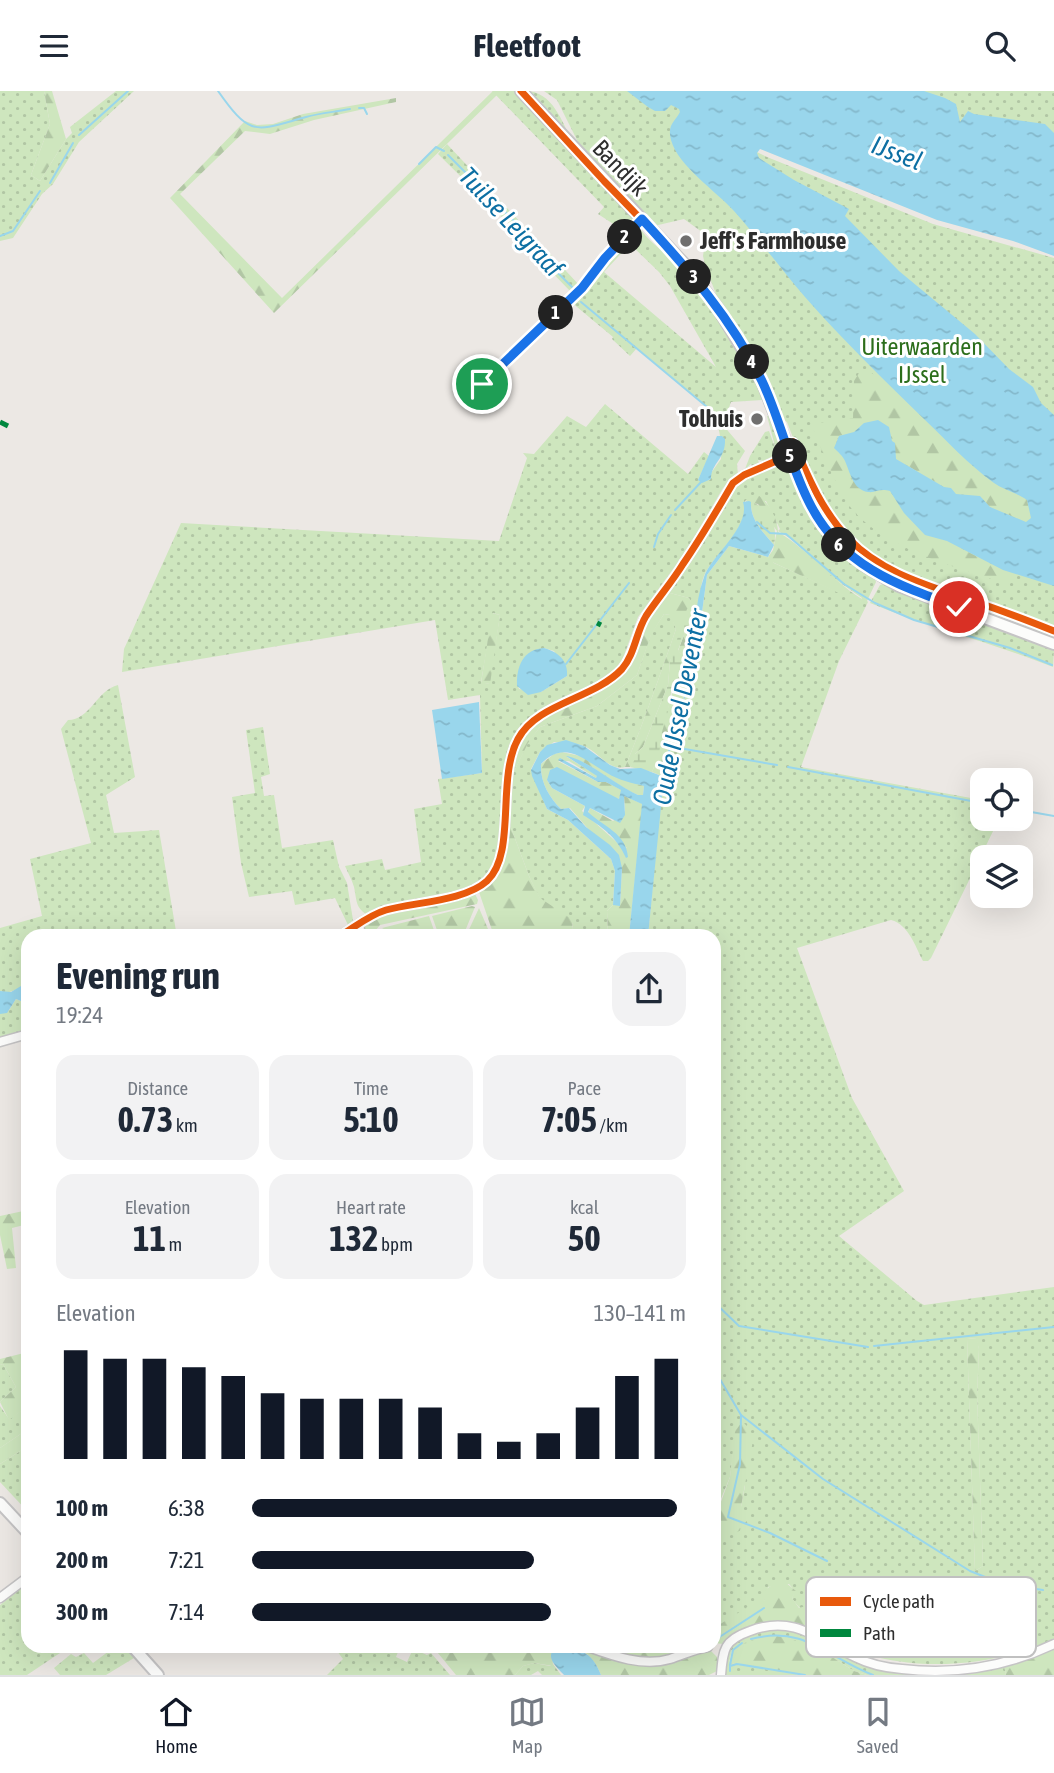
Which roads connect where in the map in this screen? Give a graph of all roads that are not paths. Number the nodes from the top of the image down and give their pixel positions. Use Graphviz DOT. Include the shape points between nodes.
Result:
graph roads {
  1 [pos="521,91"];
  2 [pos="642,219"];
  3 [pos="482,384"];
  4 [pos="790,455"];
  5 [pos="1054,644"];
  6 [pos="359,924"];
  7 [pos="351,929"];
  8 [pos="360,929"];
  9 [pos="21,1036"];
  10 [pos="0,1042"];
  11 [pos="0,1503"];
  12 [pos="21,1526"];
  13 [pos="21,1582"];
  14 [pos="0,1598"];
  15 [pos="806,1632"];
  16 [pos="1054,1644"];
  17 [pos="721,1650"];
  18 [pos="724,1651"];
  19 [pos="1036,1652"];
  20 [pos="138,1653"];
  21 [pos="604,1653"];
  22 [pos="691,1653"];
  23 [pos="854,1657"];
  24 [pos="1023,1657"];
  25 [pos="158,1675"];
  26 [pos="720,1675"];
  1 -- 2 [label="street, Bandijk"];
  2 -- 3 [label="street" via="582,288"];
  2 -- 4 [label="street, Bandijk" via="688,268 734,331 762,381"];
  4 -- 5 [label="street, Bandijk" via="819,520 864,566 899,586"];
  4 -- 6 [label="street" via="733,483 646,617 621,670 588,694 534,720 517,739 508,772 501,858 488,880 466,893 387,910"];
  6 -- 7 [label="street"];
  6 -- 8 [label="street"];
  9 -- 10 [label="street"];
  11 -- 12 [label="street"];
  13 -- 14 [label="street"];
  15 -- 18 [label="street" via="768,1625 740,1635"];
  16 -- 19 [label="street"];
  17 -- 18 [label="street"];
  18 -- 26 [label="street"];
  20 -- 25 [label="street"];
  21 -- 22 [label="street" via="651,1661"];
  23 -- 24 [label="street" via="901,1669 943,1671"];
}
